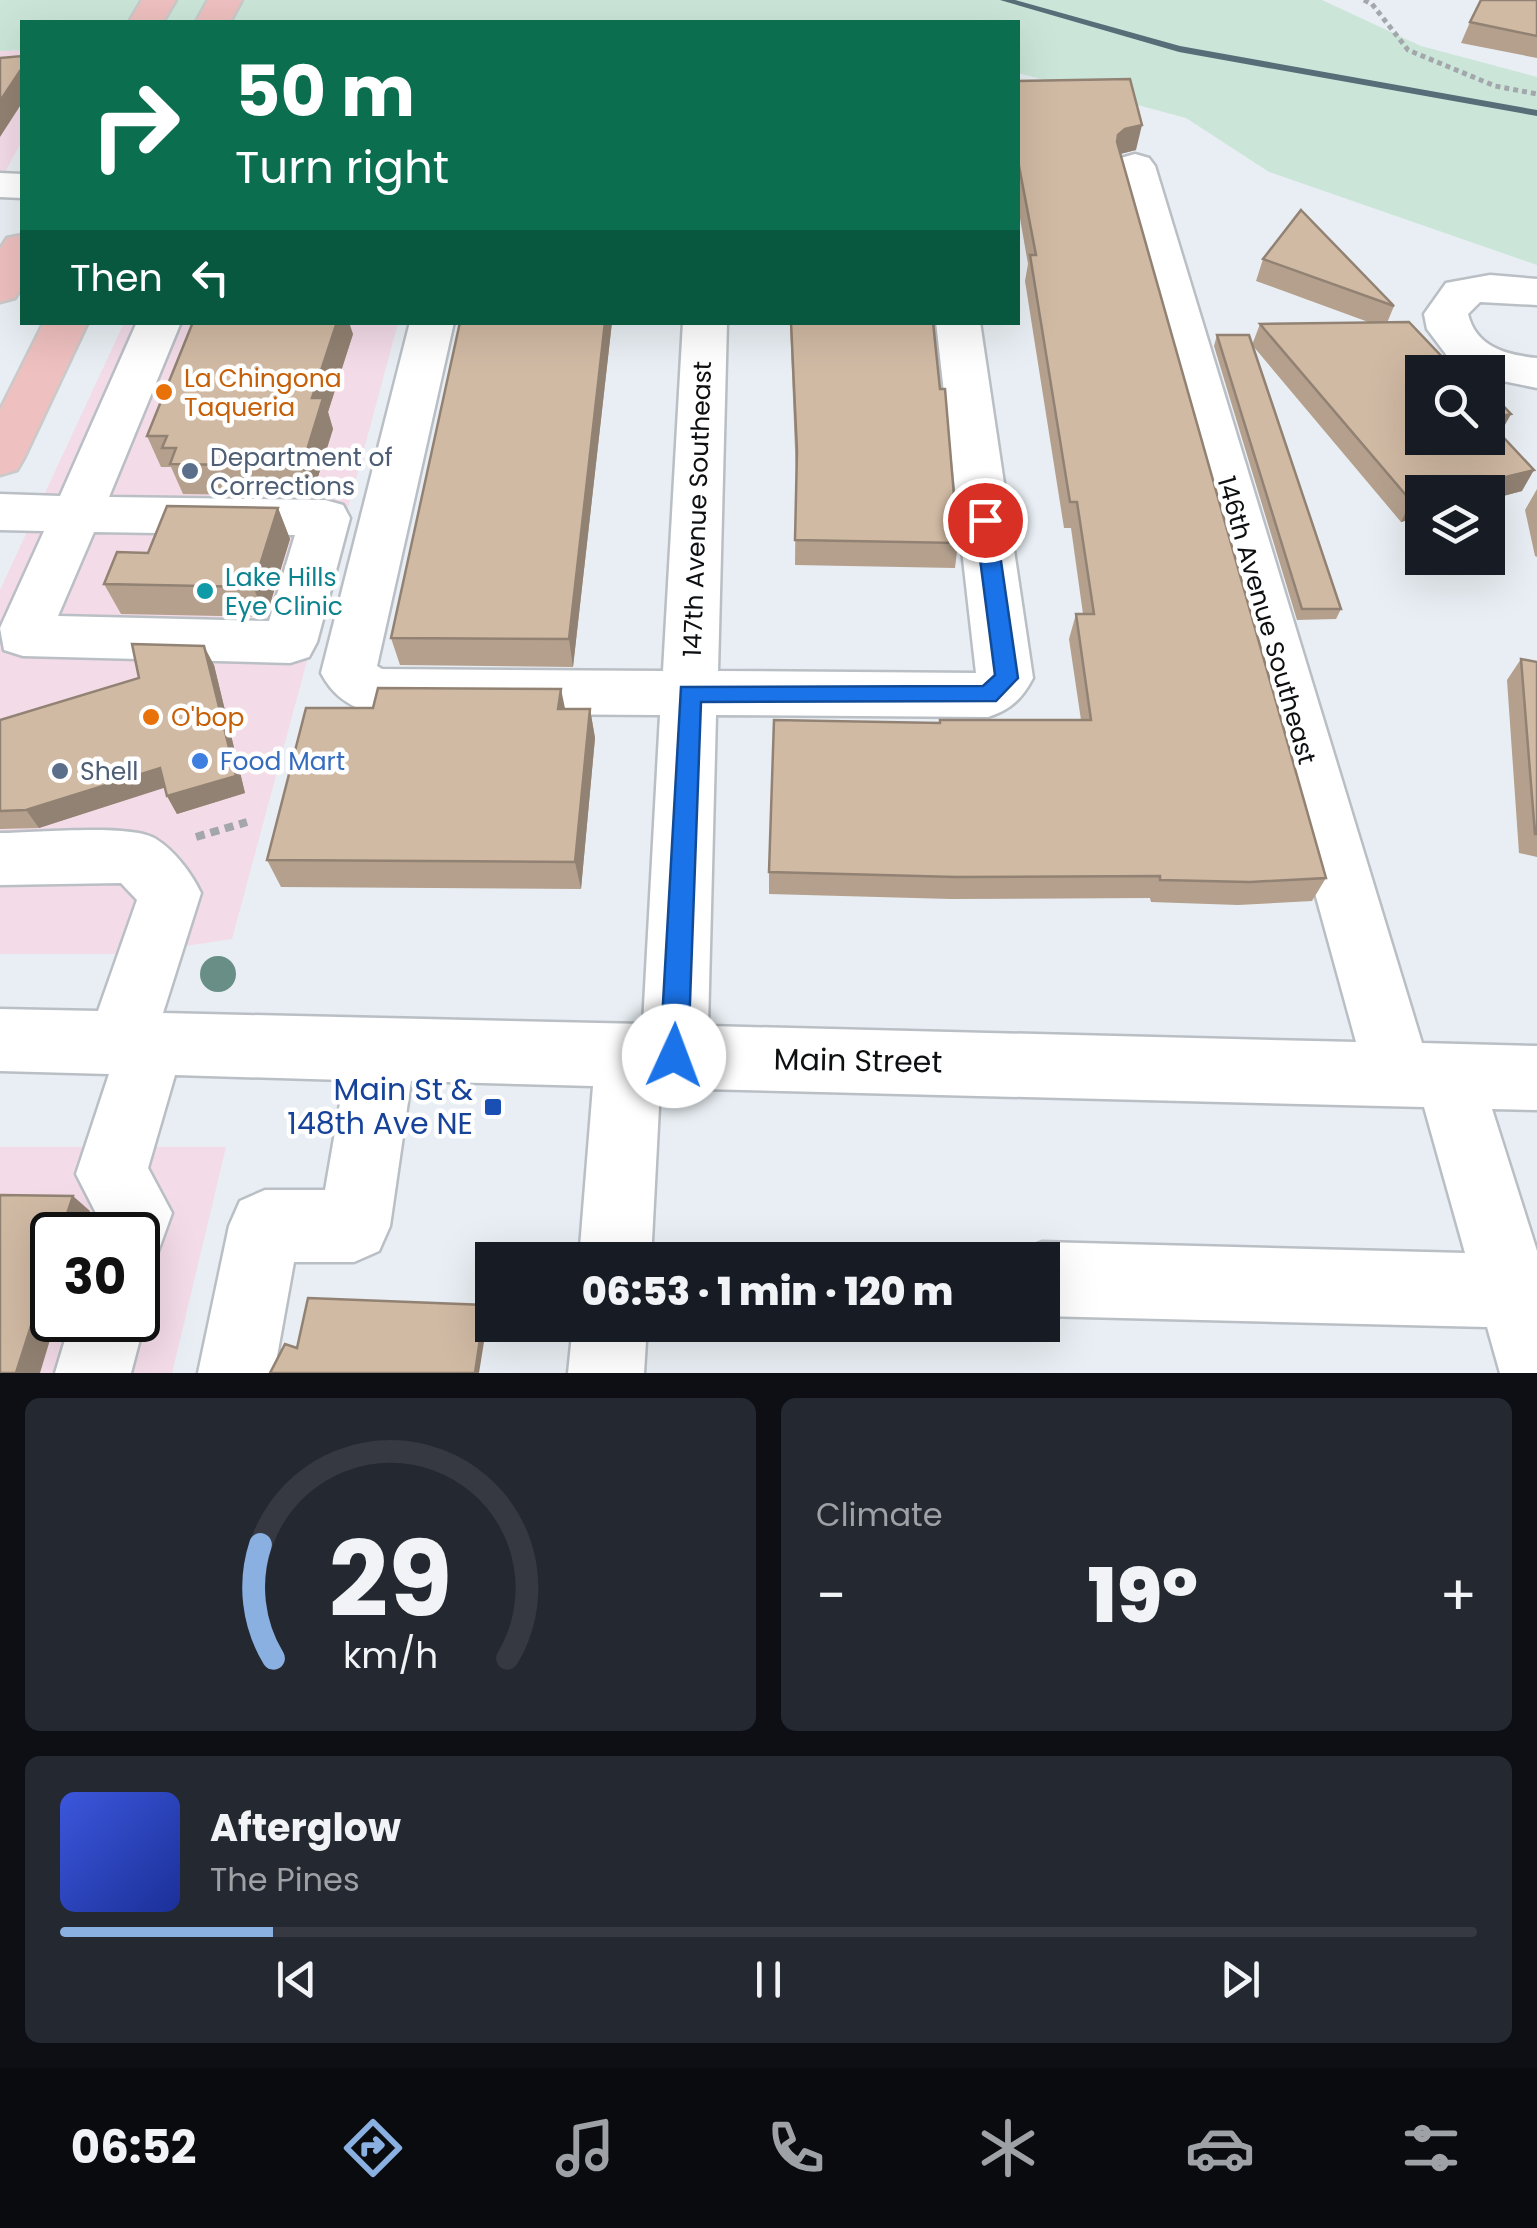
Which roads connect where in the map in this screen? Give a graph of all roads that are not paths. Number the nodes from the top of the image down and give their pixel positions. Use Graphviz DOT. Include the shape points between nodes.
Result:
graph roads {
  1 [pos="1135,166"];
  2 [pos="20,251"];
  3 [pos="0,288"];
  4 [pos="1537,292"];
  5 [pos="65,325"];
  6 [pos="157,325"];
  7 [pos="431,325"];
  8 [pos="705,325"];
  9 [pos="958,325"];
  10 [pos="1537,373"];
  11 [pos="0,458"];
  12 [pos="0,512"];
  13 [pos="77,514"];
  14 [pos="690,693"];
  15 [pos="0,859"];
  16 [pos="0,1040"];
  17 [pos="136,1044"];
  18 [pos="383,1048"];
  19 [pos="652,1056"];
  20 [pos="1423,1075"];
  21 [pos="1537,1078"];
  22 [pos="121,1205"];
  23 [pos="617,1242"];
  24 [pos="1060,1279"];
  25 [pos="1514,1291"];
  26 [pos="102,1342"];
  27 [pos="609,1342"];
  28 [pos="1537,1370"];
  29 [pos="93,1373"];
  30 [pos="236,1373"];
  31 [pos="606,1373"];
  1 -- 20 [label="street, 146th Avenue Southeast"];
  2 -- 3 [label="main road"];
  4 -- 10 [label="street" via="1504,286 1461,292 1446,314 1447,327 1466,351 1502,368"];
  5 -- 11 [label="main road"];
  6 -- 13 [label="street"];
  7 -- 14 [label="street" via="348,674 370,690"];
  8 -- 14 [label="street, 147th Avenue Southeast"];
  9 -- 14 [label="street" via="1006,678 988,695"];
  12 -- 13 [label="street"];
  13 -- 13 [label="street" via="23,636 290,642 325,518"];
  14 -- 19 [label="street, 147th Avenue Southeast"];
  15 -- 17 [label="street" via="136,857 170,893"];
  16 -- 17 [label="street, Main Street"];
  17 -- 18 [label="street, Main Street"];
  17 -- 22 [label="street"];
  18 -- 19 [label="street, Main Street"];
  18 -- 30 [label="street" via="354,1226 265,1226"];
  19 -- 20 [label="street, Main Street"];
  19 -- 23 [label="street, 147th Avenue Southeast"];
  20 -- 21 [label="street, Main Street"];
  20 -- 25 [label="street, 146th Avenue Southeast"];
  24 -- 25 [label="street"];
  25 -- 28 [label="street, 146th Avenue Southeast"];
  26 -- 29 [label="street"];
  27 -- 31 [label="street"];
}
